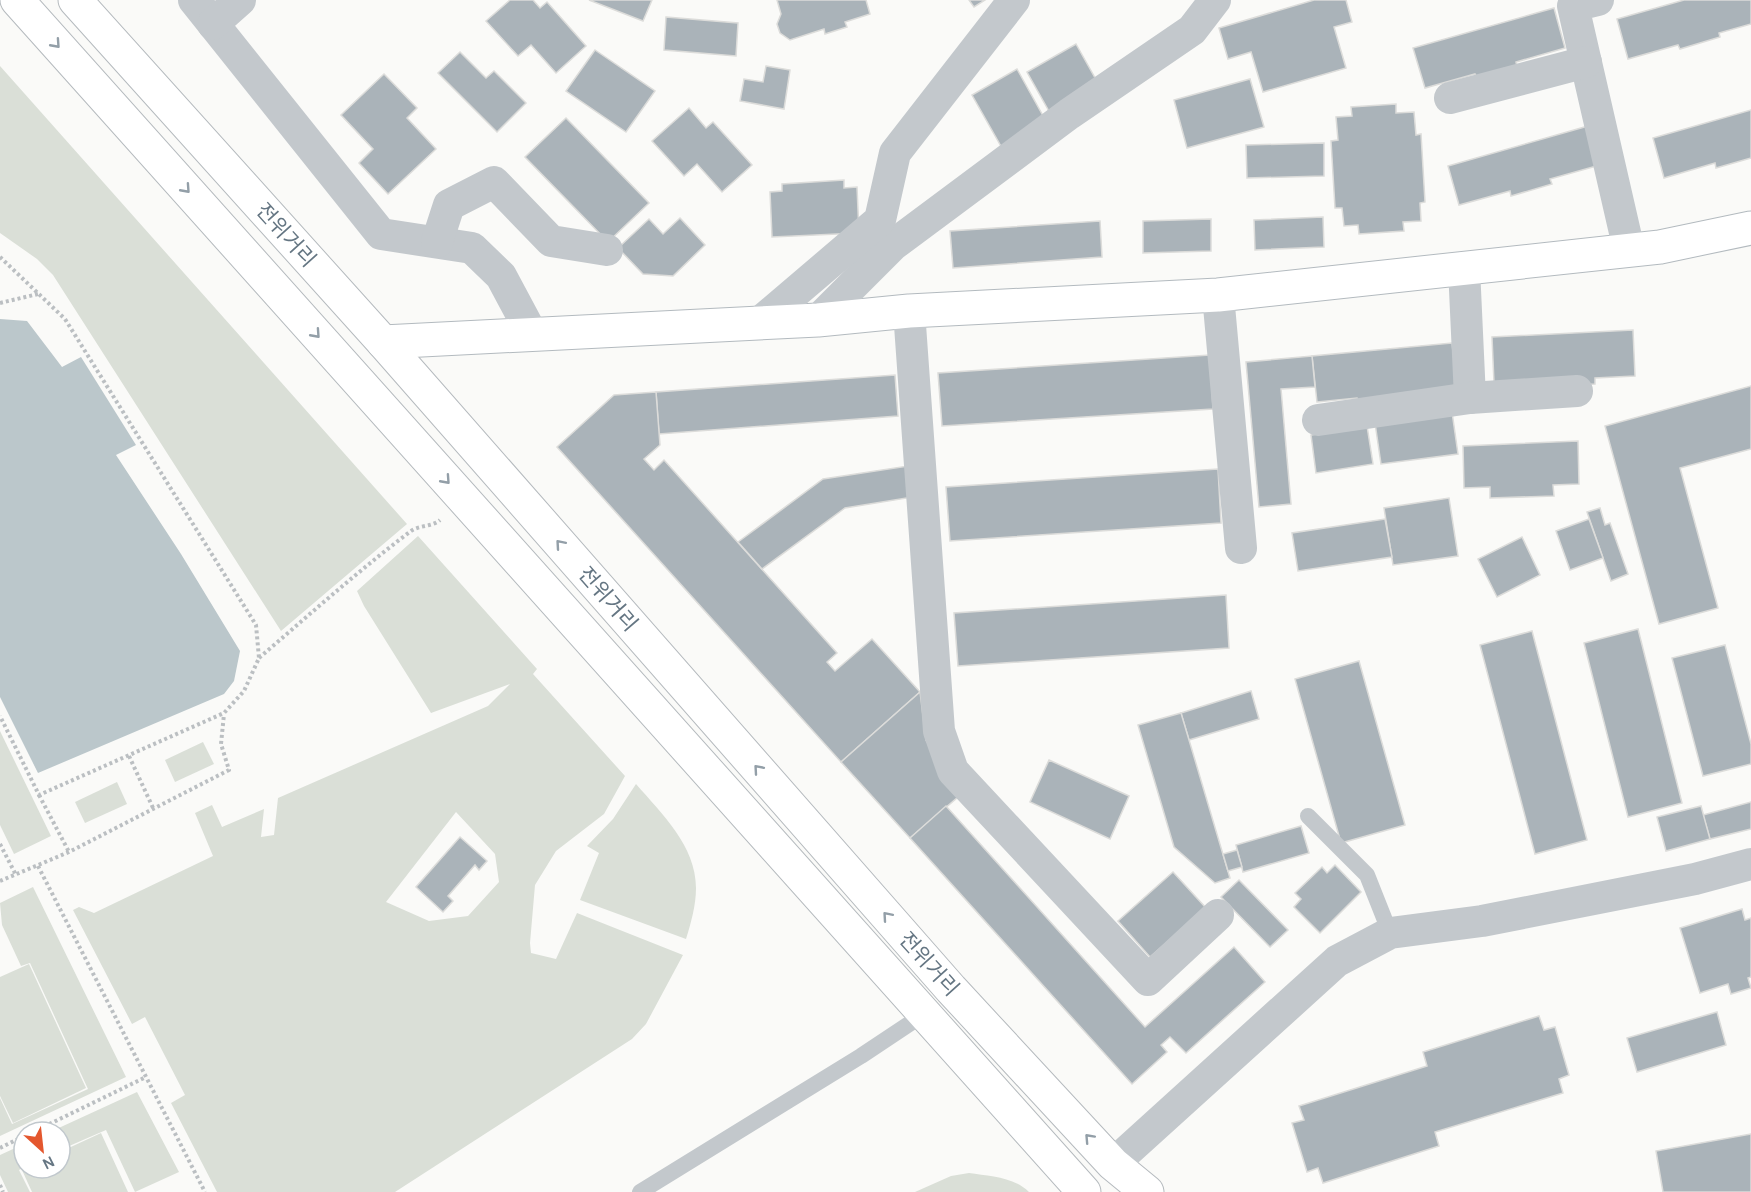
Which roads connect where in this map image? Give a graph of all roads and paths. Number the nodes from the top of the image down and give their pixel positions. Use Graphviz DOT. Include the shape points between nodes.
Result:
graph roads {
  1 [pos="17,0"];
  2 [pos="75,0"];
  3 [pos="240,0"];
  4 [pos="1014,0"];
  5 [pos="1215,0"];
  6 [pos="1598,0"];
  7 [pos="203,12"];
  8 [pos="1586,62"];
  9 [pos="1450,98"];
  10 [pos="1751,228"];
  11 [pos="437,242"];
  12 [pos="607,250"];
  13 [pos="1629,250"];
  14 [pos="0,257"];
  15 [pos="1464,268"];
  16 [pos="38,294"];
  17 [pos="1218,295"];
  18 [pos="0,303"];
  19 [pos="909,310"];
  20 [pos="818,320"];
  21 [pos="759,323"];
  22 [pos="532,334"];
  23 [pos="383,342"];
  24 [pos="1577,391"];
  25 [pos="1470,398"];
  26 [pos="1318,420"];
  27 [pos="465,501"];
  28 [pos="1240,548"];
  29 [pos="259,658"];
  30 [pos="224,713"];
  31 [pos="0,716"];
  32 [pos="129,756"];
  33 [pos="39,795"];
  34 [pos="154,810"];
  35 [pos="1308,816"];
  36 [pos="0,844"];
  37 [pos="69,852"];
  38 [pos="1751,864"];
  39 [pos="38,866"];
  40 [pos="16,875"];
  41 [pos="0,881"];
  42 [pos="1218,915"];
  43 [pos="1390,933"];
  44 [pos="924,1014"];
  45 [pos="146,1077"];
  46 [pos="58,1120"];
  47 [pos="1113,1164"];
  48 [pos="0,1185"];
  49 [pos="3,1192"];
  50 [pos="205,1192"];
  51 [pos="640,1192"];
  52 [pos="1084,1192"];
  53 [pos="1147,1192"];
  1 -- 27 [label="main road, 전위거리, one-way"];
  2 -- 23 [label="main road, 전위거리"];
  3 -- 7 [label="street"];
  4 -- 21 [label="street" via="895,153 880,220"];
  5 -- 20 [label="street" via="1192,30 1069,114 893,245"];
  6 -- 8 [label="street" via="1573,6"];
  7 -- 11 [label="street" via="381,234"];
  8 -- 9 [label="street"];
  8 -- 13 [label="street"];
  10 -- 13 [label="main road"];
  11 -- 12 [label="street" via="450,205 494,182 551,241"];
  11 -- 22 [label="street" via="472,248 501,276"];
  13 -- 15 [label="main road"];
  14 -- 16 [label="path"];
  15 -- 17 [label="main road"];
  15 -- 25 [label="street"];
  16 -- 18 [label="path"];
  16 -- 29 [label="path" via="65,319 256,625"];
  17 -- 19 [label="main road"];
  17 -- 28 [label="street"];
  19 -- 20 [label="main road"];
  19 -- 42 [label="street" via="939,731 953,771 1148,980"];
  20 -- 21 [label="main road"];
  21 -- 22 [label="main road"];
  22 -- 23 [label="main road"];
  47 -- 23 [label="main road, 전위거리, one-way" via="943,980"];
  24 -- 25 [label="street"];
  25 -- 26 [label="street"];
  27 -- 29 [label="path" via="436,524 414,529"];
  27 -- 44 [label="main road, 전위거리"];
  29 -- 30 [label="path" via="244,691"];
  30 -- 32 [label="path"];
  30 -- 34 [label="path" via="221,744 229,770"];
  31 -- 33 [label="path"];
  32 -- 33 [label="path"];
  32 -- 34 [label="path"];
  33 -- 37 [label="path"];
  34 -- 37 [label="path"];
  35 -- 43 [label="lane" via="1367,875"];
  36 -- 40 [label="path"];
  37 -- 39 [label="path"];
  38 -- 43 [label="street" via="1695,879 1482,921"];
  39 -- 40 [label="path"];
  39 -- 45 [label="path"];
  40 -- 41 [label="path"];
  43 -- 47 [label="street" via="1337,961"];
  44 -- 51 [label="lane"];
  44 -- 52 [label="main road, 전위거리"];
  45 -- 46 [label="path"];
  45 -- 50 [label="path"];
  47 -- 53 [label="main road, 전위거리"];
  48 -- 49 [label="path"];
}
